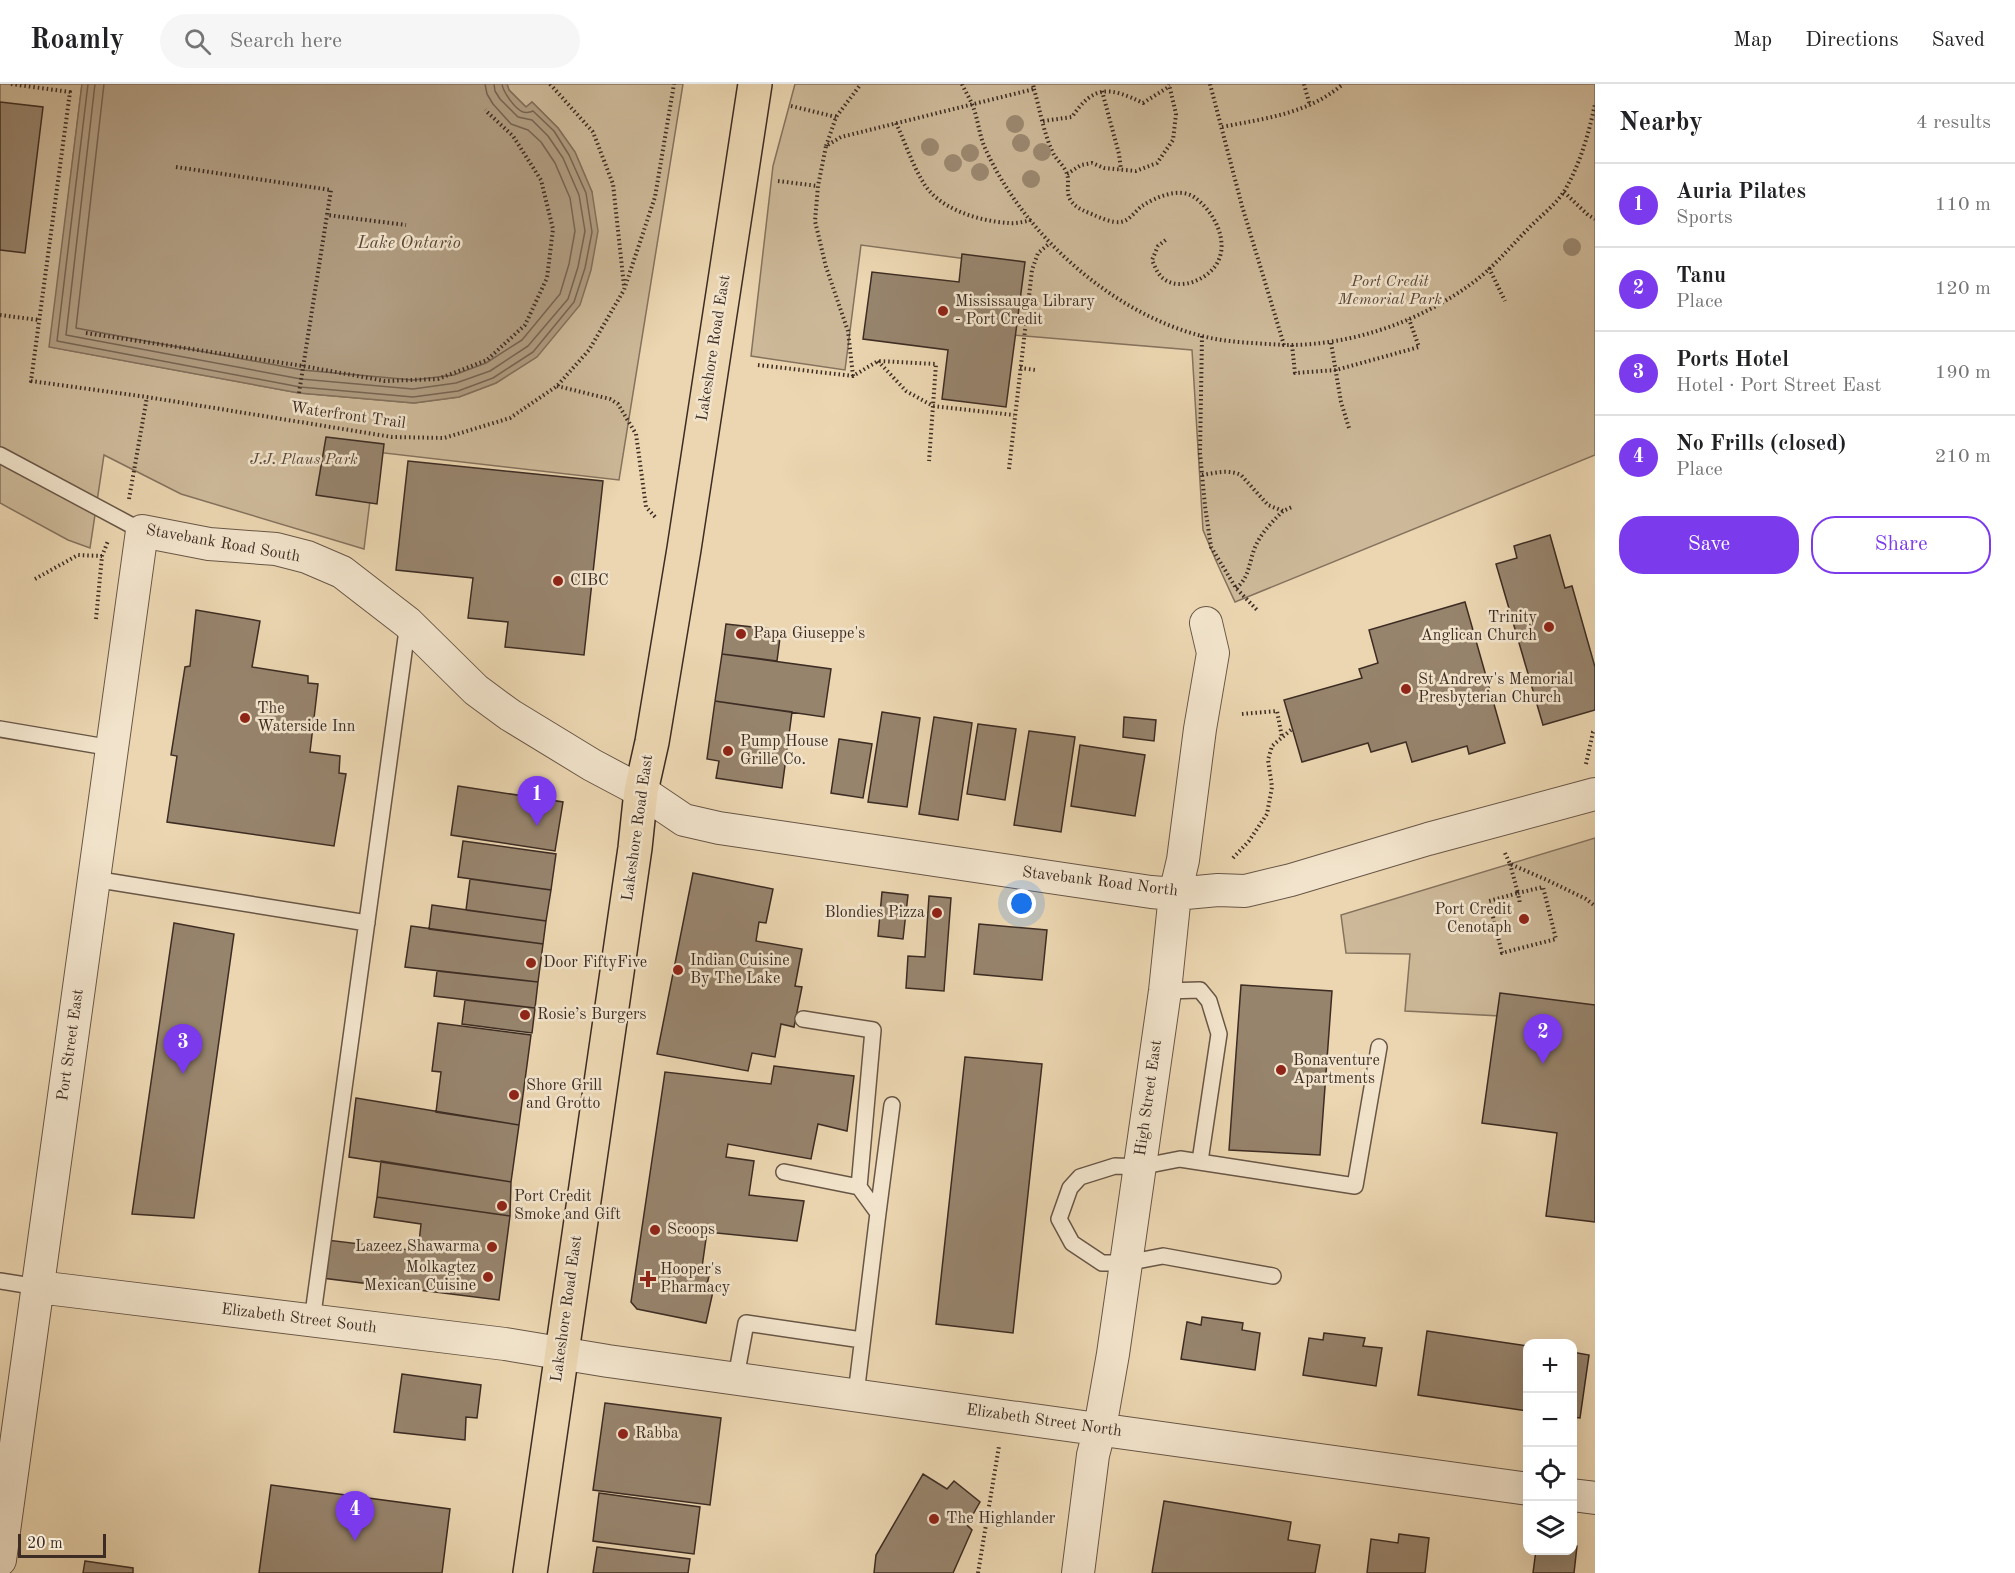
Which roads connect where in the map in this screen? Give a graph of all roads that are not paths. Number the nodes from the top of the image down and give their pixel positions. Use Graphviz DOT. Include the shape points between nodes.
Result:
graph roads {
  1 [pos="755,84"];
  2 [pos="0,455"];
  3 [pos="142,531"];
  4 [pos="408,623"];
  5 [pos="1206,623"];
  6 [pos="0,729"];
  7 [pos="112,748"];
  8 [pos="1590,780"];
  9 [pos="641,791"];
  10 [pos="94,879"];
  11 [pos="1175,894"];
  12 [pos="367,923"];
  13 [pos="1164,991"];
  14 [pos="803,1019"];
  15 [pos="1379,1047"];
  16 [pos="892,1105"];
  17 [pos="1200,1161"];
  18 [pos="1139,1167"];
  19 [pos="784,1172"];
  20 [pos="859,1187"];
  21 [pos="878,1213"];
  22 [pos="1126,1263"];
  23 [pos="1273,1276"];
  24 [pos="0,1281"];
  25 [pos="38,1287"];
  26 [pos="312,1321"];
  27 [pos="862,1340"];
  28 [pos="561,1353"];
  29 [pos="736,1377"];
  30 [pos="856,1395"];
  31 [pos="1100,1428"];
  32 [pos="1523,1488"];
  33 [pos="1577,1496"];
  34 [pos="1595,1498"];
  35 [pos="0,1560"];
  36 [pos="530,1573"];
  37 [pos="1078,1573"];
  1 -- 9 [label="main road, Lakeshore Road East" via="684,549"];
  2 -- 3 [label="lane, Stavebank Road South"];
  3 -- 4 [label="street, Stavebank Road South" via="209,544 276,549 307,557 342,572"];
  3 -- 7 [label="street, Port Street East"];
  4 -- 9 [label="street, Stavebank Road South" via="484,697"];
  4 -- 12 [label="lane"];
  5 -- 11 [label="street, High Street East" via="1213,653"];
  6 -- 7 [label="lane"];
  7 -- 10 [label="street, Port Street East"];
  8 -- 11 [label="street, Stavebank Road North" via="1268,886 1245,891"];
  9 -- 11 [label="street, Stavebank Road North" via="684,820 719,828"];
  9 -- 28 [label="main road, Lakeshore Road East"];
  10 -- 12 [label="lane"];
  10 -- 25 [label="street, Port Street East"];
  11 -- 13 [label="street, High Street East"];
  12 -- 26 [label="lane"];
  13 -- 17 [label="lane" via="1200,990 1209,1001 1219,1034"];
  13 -- 18 [label="street, High Street East"];
  14 -- 20 [label="lane" via="873,1030"];
  15 -- 17 [label="lane" via="1355,1186"];
  16 -- 21 [label="lane"];
  17 -- 18 [label="lane" via="1180,1159"];
  18 -- 22 [label="street, High Street East"];
  18 -- 22 [label="lane" via="1115,1166 1080,1177 1070,1188 1059,1219 1072,1243 1102,1263"];
  19 -- 20 [label="lane"];
  20 -- 21 [label="lane"];
  21 -- 27 [label="lane"];
  22 -- 23 [label="lane" via="1163,1256"];
  22 -- 31 [label="street, High Street East"];
  24 -- 25 [label="lane"];
  25 -- 26 [label="street, Elizabeth Street South"];
  25 -- 35 [label="street, Port Street East"];
  26 -- 28 [label="street, Elizabeth Street South"];
  27 -- 29 [label="lane" via="746,1323"];
  27 -- 30 [label="lane"];
  28 -- 29 [label="street, Elizabeth Street North"];
  28 -- 36 [label="main road, Lakeshore Road East"];
  29 -- 30 [label="street, Elizabeth Street North"];
  30 -- 31 [label="street, Elizabeth Street North"];
  31 -- 32 [label="street, Elizabeth Street North"];
  31 -- 37 [label="street, High Street East"];
  33 -- 34 [label="street"];
}
